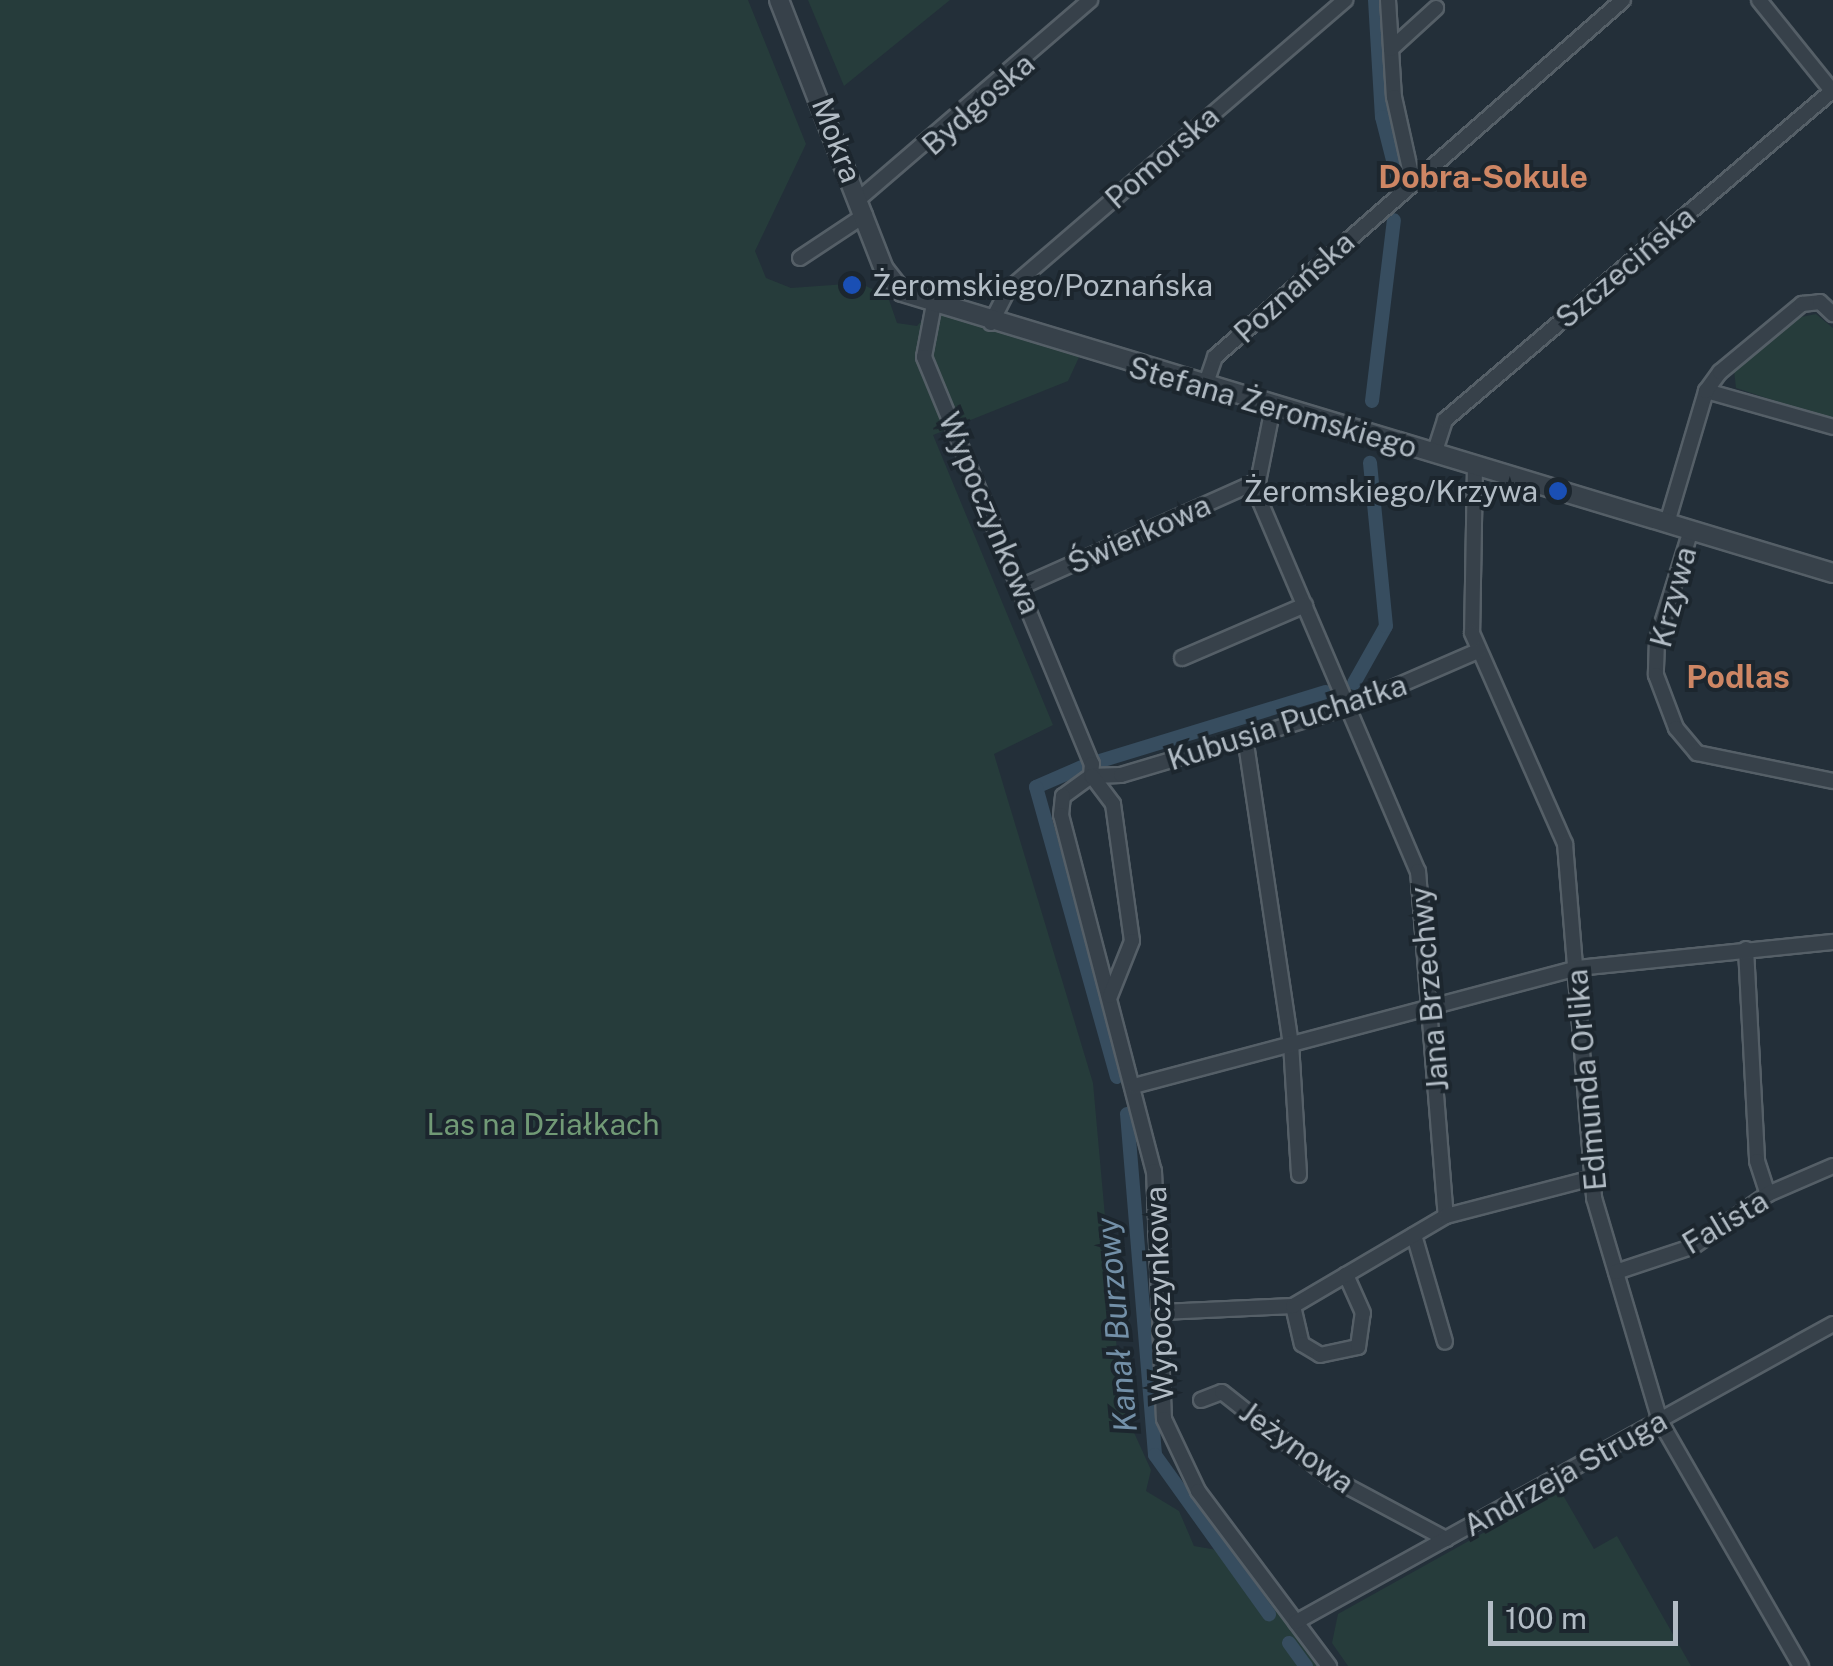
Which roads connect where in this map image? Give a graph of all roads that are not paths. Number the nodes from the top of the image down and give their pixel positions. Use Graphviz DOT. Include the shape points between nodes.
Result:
graph roads {
  1 [pos="779,0"];
  2 [pos="1090,0"];
  3 [pos="1388,0"];
  4 [pos="1623,0"];
  5 [pos="1759,0"];
  6 [pos="1343,1"];
  7 [pos="1436,8"];
  8 [pos="1391,50"];
  9 [pos="1832,91"];
  10 [pos="1413,183"];
  11 [pos="862,207"];
  12 [pos="800,258"];
  13 [pos="890,282"];
  14 [pos="934,304"];
  15 [pos="1833,314"];
  16 [pos="992,324"];
  17 [pos="1204,386"];
  18 [pos="1706,391"];
  19 [pos="1273,407"];
  20 [pos="1833,428"];
  21 [pos="1434,454"];
  22 [pos="1476,467"];
  23 [pos="1255,482"];
  24 [pos="1666,523"];
  25 [pos="1691,530"];
  26 [pos="1833,573"];
  27 [pos="1023,586"];
  28 [pos="1306,605"];
  29 [pos="1478,651"];
  30 [pos="1182,658"];
  31 [pos="1349,707"];
  32 [pos="1244,737"];
  33 [pos="1092,776"];
  34 [pos="1833,781"];
  35 [pos="1833,942"];
  36 [pos="1746,949"];
  37 [pos="1577,968"];
  38 [pos="1110,996"];
  39 [pos="1432,1005"];
  40 [pos="1291,1043"];
  41 [pos="1134,1086"];
  42 [pos="1833,1166"];
  43 [pos="1299,1175"];
  44 [pos="1588,1179"];
  45 [pos="1768,1194"];
  46 [pos="1446,1216"];
  47 [pos="1414,1235"];
  48 [pos="1616,1272"];
  49 [pos="1346,1275"];
  50 [pos="1293,1306"];
  51 [pos="1161,1312"];
  52 [pos="1833,1324"];
  53 [pos="1445,1342"];
  54 [pos="1201,1400"];
  55 [pos="1660,1421"];
  56 [pos="1446,1538"];
  57 [pos="1296,1622"];
  58 [pos="1328,1666"];
  59 [pos="1801,1666"];
  1 -- 11 [label="street, Mokra"];
  2 -- 11 [label="street, Bydgoska"];
  3 -- 8 [label="street"];
  4 -- 10 [label="street, Poznańska"];
  5 -- 9 [label="street"];
  6 -- 16 [label="street, Pomorska" via="1008,290"];
  7 -- 8 [label="street"];
  8 -- 10 [label="street"];
  9 -- 21 [label="street, Szczecińska" via="1444,420"];
  10 -- 17 [label="street, Poznańska" via="1215,356"];
  11 -- 12 [label="street, Bydgoska"];
  11 -- 13 [label="street, Mokra"];
  13 -- 14 [label="street, Stefana Żeromskiego"];
  14 -- 16 [label="street, Stefana Żeromskiego"];
  14 -- 27 [label="street, Wypoczynkowa" via="924,357"];
  15 -- 18 [label="street" via="1820,302 1802,304"];
  16 -- 17 [label="street, Stefana Żeromskiego"];
  17 -- 19 [label="street, Stefana Żeromskiego"];
  18 -- 20 [label="street"];
  18 -- 24 [label="street"];
  19 -- 21 [label="street, Stefana Żeromskiego"];
  19 -- 23 [label="street"];
  21 -- 22 [label="street, Stefana Żeromskiego"];
  22 -- 24 [label="street, Stefana Żeromskiego"];
  22 -- 29 [label="street, Edmunda Orlika"];
  23 -- 27 [label="street, Świerkowa"];
  23 -- 28 [label="street, Jana Brzechwy"];
  24 -- 25 [label="street, Stefana Żeromskiego"];
  25 -- 26 [label="street, Stefana Żeromskiego"];
  25 -- 34 [label="street, Krzywa" via="1657,640 1656,675 1676,728 1697,754"];
  27 -- 33 [label="street, Wypoczynkowa"];
  28 -- 30 [label="street"];
  28 -- 31 [label="street, Jana Brzechwy"];
  29 -- 31 [label="street, Kubusia Puchatka"];
  29 -- 37 [label="street, Edmunda Orlika" via="1565,844"];
  31 -- 32 [label="street, Kubusia Puchatka"];
  31 -- 39 [label="street, Jana Brzechwy" via="1418,872"];
  32 -- 33 [label="street, Kubusia Puchatka"];
  32 -- 40 [label="street"];
  33 -- 38 [label="street, Wypoczynkowa" via="1113,804 1132,941"];
  33 -- 38 [label="street, Wypoczynkowa" via="1063,796 1061,815"];
  35 -- 36 [label="street"];
  36 -- 37 [label="street"];
  36 -- 45 [label="street" via="1757,1162"];
  37 -- 39 [label="street"];
  37 -- 44 [label="street, Edmunda Orlika"];
  38 -- 41 [label="street, Wypoczynkowa"];
  39 -- 40 [label="street"];
  39 -- 46 [label="street, Jana Brzechwy"];
  40 -- 41 [label="street"];
  40 -- 43 [label="street"];
  41 -- 51 [label="street, Wypoczynkowa" via="1158,1190"];
  42 -- 45 [label="street, Falista"];
  44 -- 46 [label="street"];
  44 -- 48 [label="street, Edmunda Orlika"];
  45 -- 48 [label="street, Falista" via="1694,1246"];
  46 -- 47 [label="street"];
  47 -- 49 [label="street"];
  47 -- 53 [label="street"];
  48 -- 55 [label="street, Edmunda Orlika"];
  49 -- 50 [label="street"];
  49 -- 50 [label="street" via="1363,1313 1358,1348 1320,1356 1302,1344"];
  50 -- 51 [label="street"];
  51 -- 57 [label="street, Wypoczynkowa" via="1170,1436 1211,1510"];
  52 -- 55 [label="street, Andrzeja Struga"];
  54 -- 56 [label="street, Jeżynowa" via="1222,1392 1328,1476"];
  55 -- 56 [label="street, Andrzeja Struga"];
  55 -- 59 [label="street, Edmunda Orlika"];
  56 -- 57 [label="street, Andrzeja Struga"];
  57 -- 58 [label="street, Wypoczynkowa"];
}
